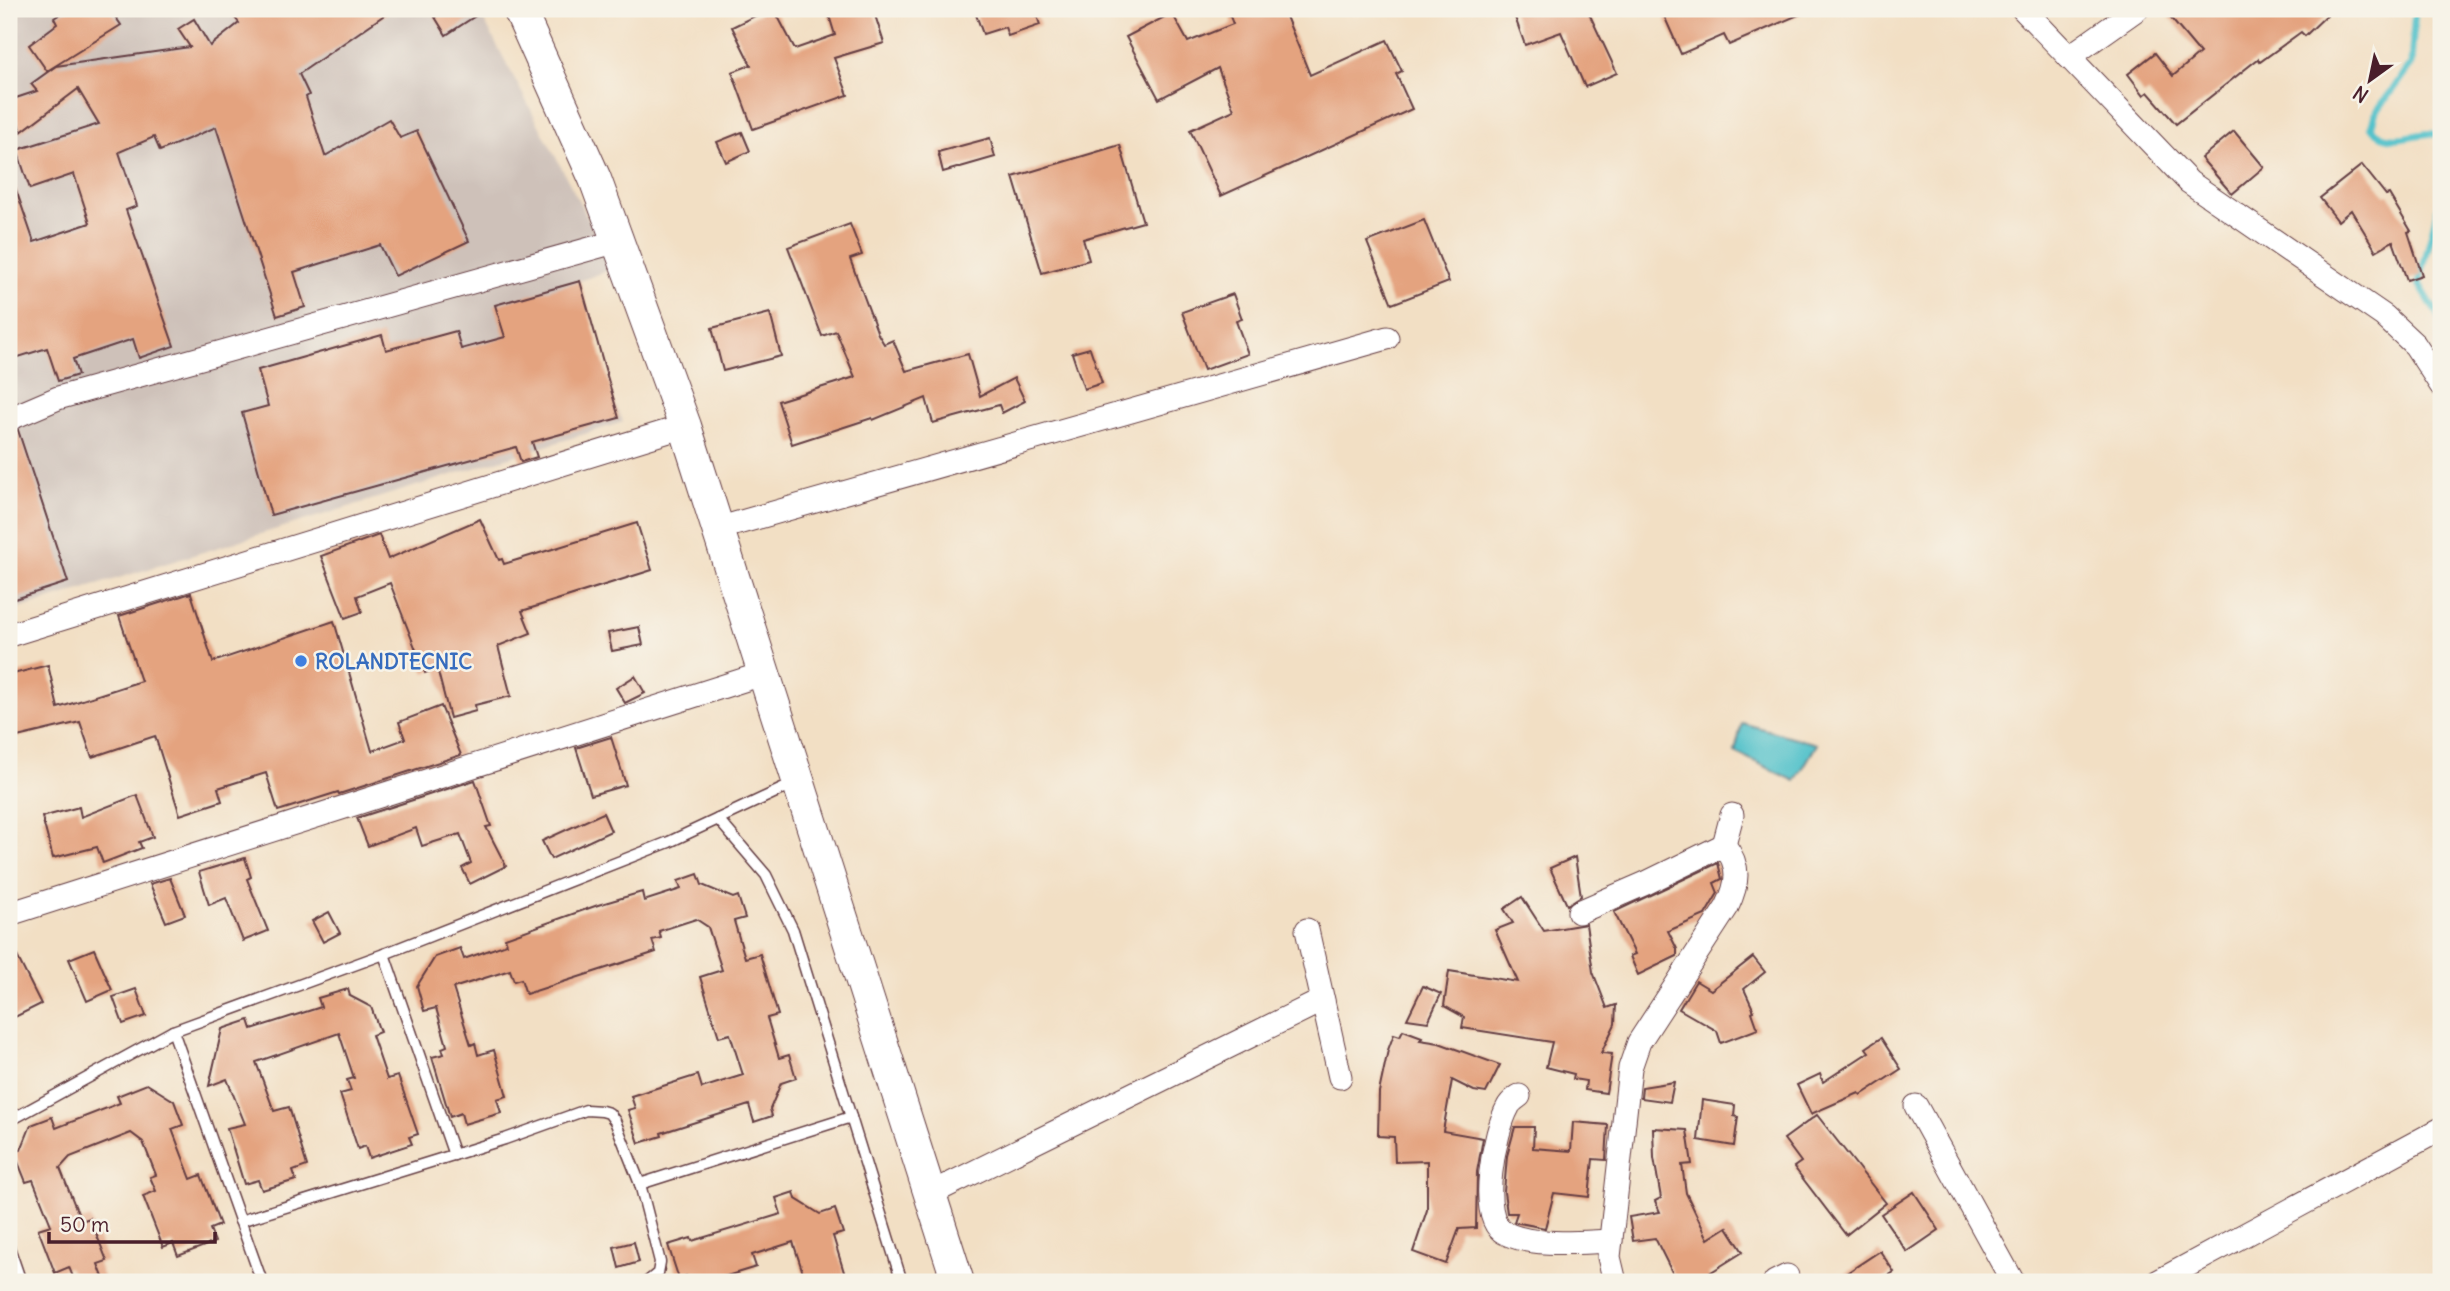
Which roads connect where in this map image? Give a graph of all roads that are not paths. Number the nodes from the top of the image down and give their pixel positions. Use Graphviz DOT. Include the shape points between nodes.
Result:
graph roads {
  1 [pos="519,9"];
  2 [pos="2022,9"];
  3 [pos="2137,9"];
  4 [pos="2069,57"];
  5 [pos="618,241"];
  6 [pos="1387,338"];
  7 [pos="2441,385"];
  8 [pos="9,419"];
  9 [pos="685,426"];
  10 [pos="717,529"];
  11 [pos="9,635"];
  12 [pos="762,674"];
  13 [pos="797,782"];
  14 [pos="1732,815"];
  15 [pos="718,819"];
  16 [pos="1724,845"];
  17 [pos="1579,912"];
  18 [pos="9,914"];
  19 [pos="1307,930"];
  20 [pos="384,954"];
  21 [pos="1323,1000"];
  22 [pos="173,1031"];
  23 [pos="1340,1077"];
  24 [pos="1519,1096"];
  25 [pos="1916,1106"];
  26 [pos="851,1117"];
  27 [pos="9,1121"];
  28 [pos="2441,1129"];
  29 [pos="454,1155"];
  30 [pos="640,1184"];
  31 [pos="930,1194"];
  32 [pos="240,1221"];
  33 [pos="1611,1241"];
  34 [pos="9,1247"];
  35 [pos="21,1282"];
  36 [pos="262,1282"];
  37 [pos="648,1282"];
  38 [pos="902,1282"];
  39 [pos="958,1282"];
  40 [pos="1615,1282"];
  41 [pos="2013,1282"];
  42 [pos="2157,1282"];
  1 -- 5 [label="main road"];
  2 -- 4 [label="street"];
  3 -- 4 [label="street"];
  4 -- 7 [label="street" via="2189,182 2384,316 2415,345"];
  5 -- 8 [label="street" via="58,398"];
  5 -- 9 [label="main road"];
  6 -- 10 [label="street"];
  9 -- 10 [label="main road"];
  9 -- 11 [label="street"];
  10 -- 12 [label="main road"];
  12 -- 13 [label="main road"];
  12 -- 18 [label="street"];
  13 -- 15 [label="lane"];
  13 -- 31 [label="main road"];
  14 -- 16 [label="street"];
  15 -- 20 [label="lane"];
  15 -- 26 [label="lane" via="766,874 793,930"];
  16 -- 17 [label="street"];
  16 -- 33 [label="street" via="1738,874 1736,888 1639,1042 1630,1068"];
  19 -- 21 [label="street"];
  20 -- 22 [label="lane"];
  20 -- 29 [label="lane"];
  21 -- 23 [label="street"];
  21 -- 31 [label="street"];
  22 -- 27 [label="lane"];
  22 -- 32 [label="lane"];
  24 -- 33 [label="street" via="1507,1108 1493,1146 1492,1221 1504,1233 1543,1243"];
  25 -- 41 [label="street"];
  26 -- 30 [label="lane"];
  26 -- 38 [label="lane"];
  28 -- 42 [label="street"];
  29 -- 30 [label="lane" via="594,1108 615,1121"];
  29 -- 32 [label="lane"];
  30 -- 37 [label="lane" via="660,1262 658,1273"];
  31 -- 39 [label="main road"];
  32 -- 36 [label="lane"];
  33 -- 40 [label="street" via="1609,1257"];
  34 -- 35 [label="lane"];
}
